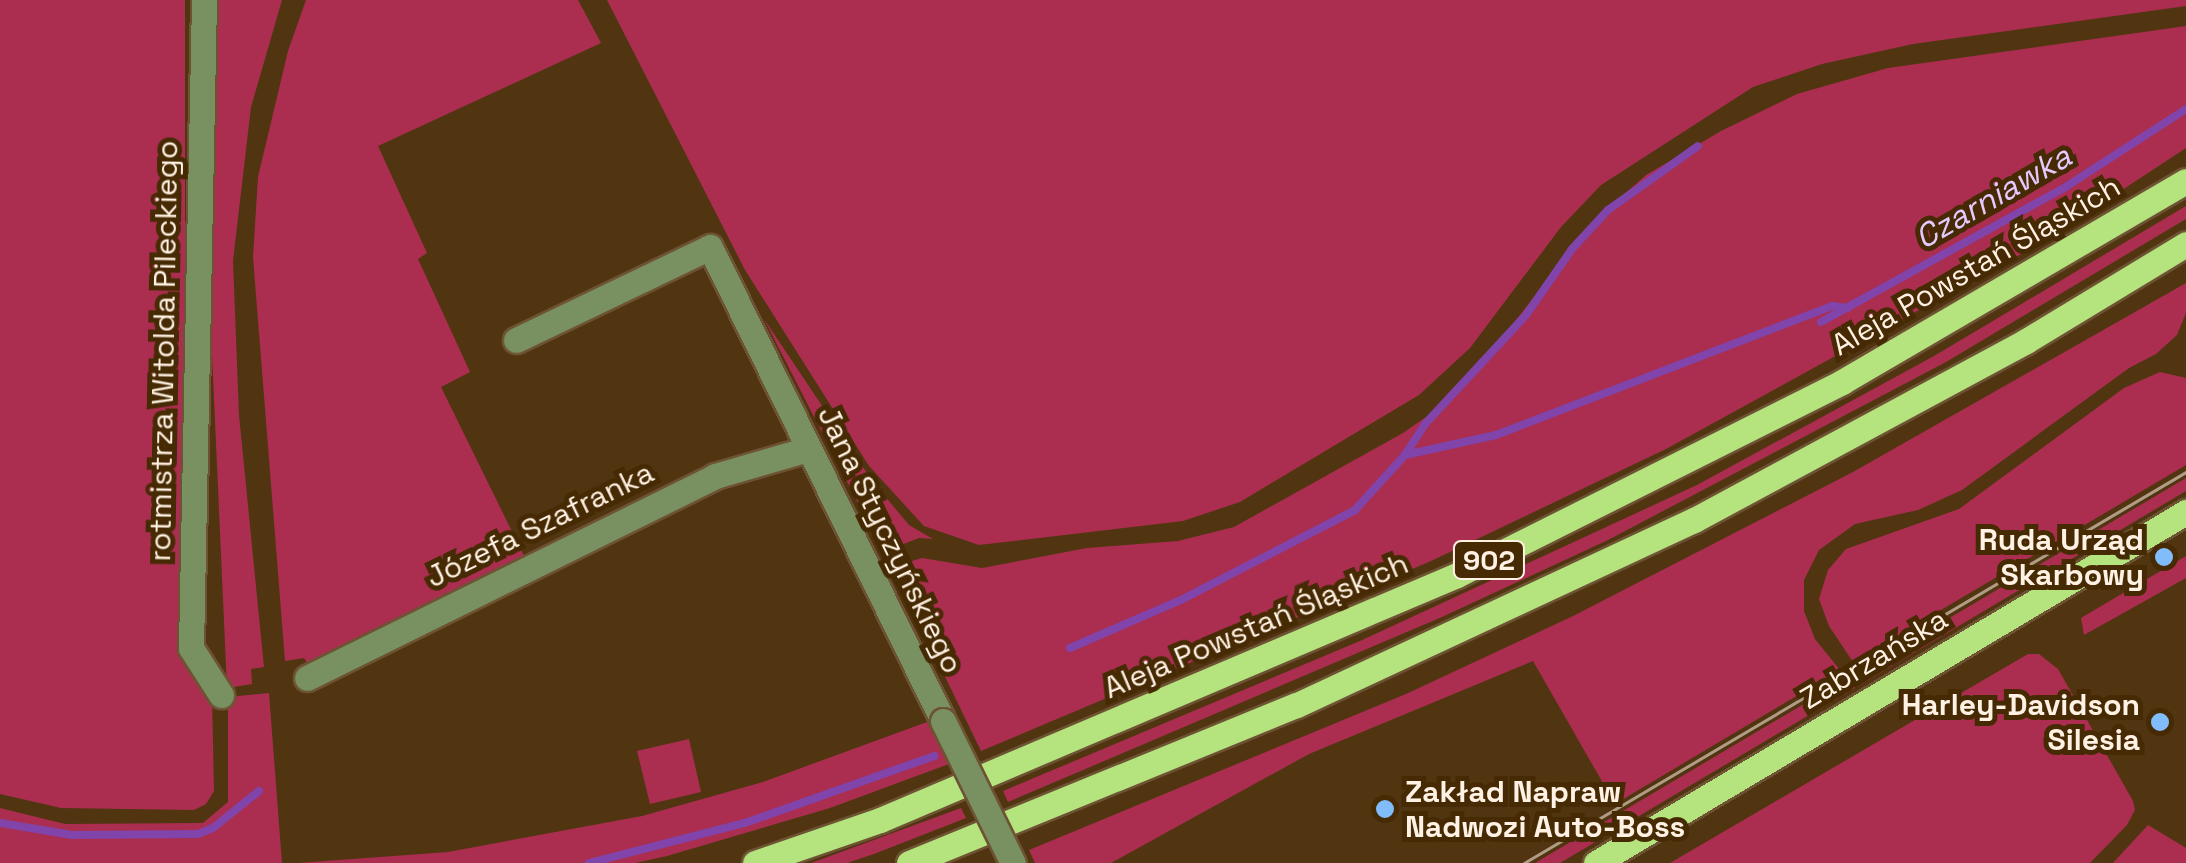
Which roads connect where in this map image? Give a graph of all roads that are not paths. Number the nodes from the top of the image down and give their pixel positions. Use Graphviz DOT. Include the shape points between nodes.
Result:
graph roads {
  1 [pos="204,0"];
  2 [pos="2186,181"];
  3 [pos="2186,244"];
  4 [pos="516,340"];
  5 [pos="808,448"];
  6 [pos="2186,512"];
  7 [pos="307,678"];
  8 [pos="220,695"];
  9 [pos="755,863"];
  10 [pos="908,863"];
  11 [pos="1012,863"];
  12 [pos="1596,863"];
  1 -- 8 [label="street, rotmistrza Witolda Pileckiego" via="190,648"];
  2 -- 9 [label="main road, Aleja Powstań Śląskich / 902" via="1842,382 1457,576 898,813"];
  3 -- 10 [label="main road, 902" via="2011,350 1694,520 1297,705"];
  4 -- 5 [label="street, Jana Styczyńskiego" via="710,246"];
  5 -- 7 [label="street, Józefa Szafranka" via="715,476"];
  5 -- 11 [label="street, Jana Styczyńskiego, bridge"];
  6 -- 12 [label="main road, Zabrzańska"];
}
